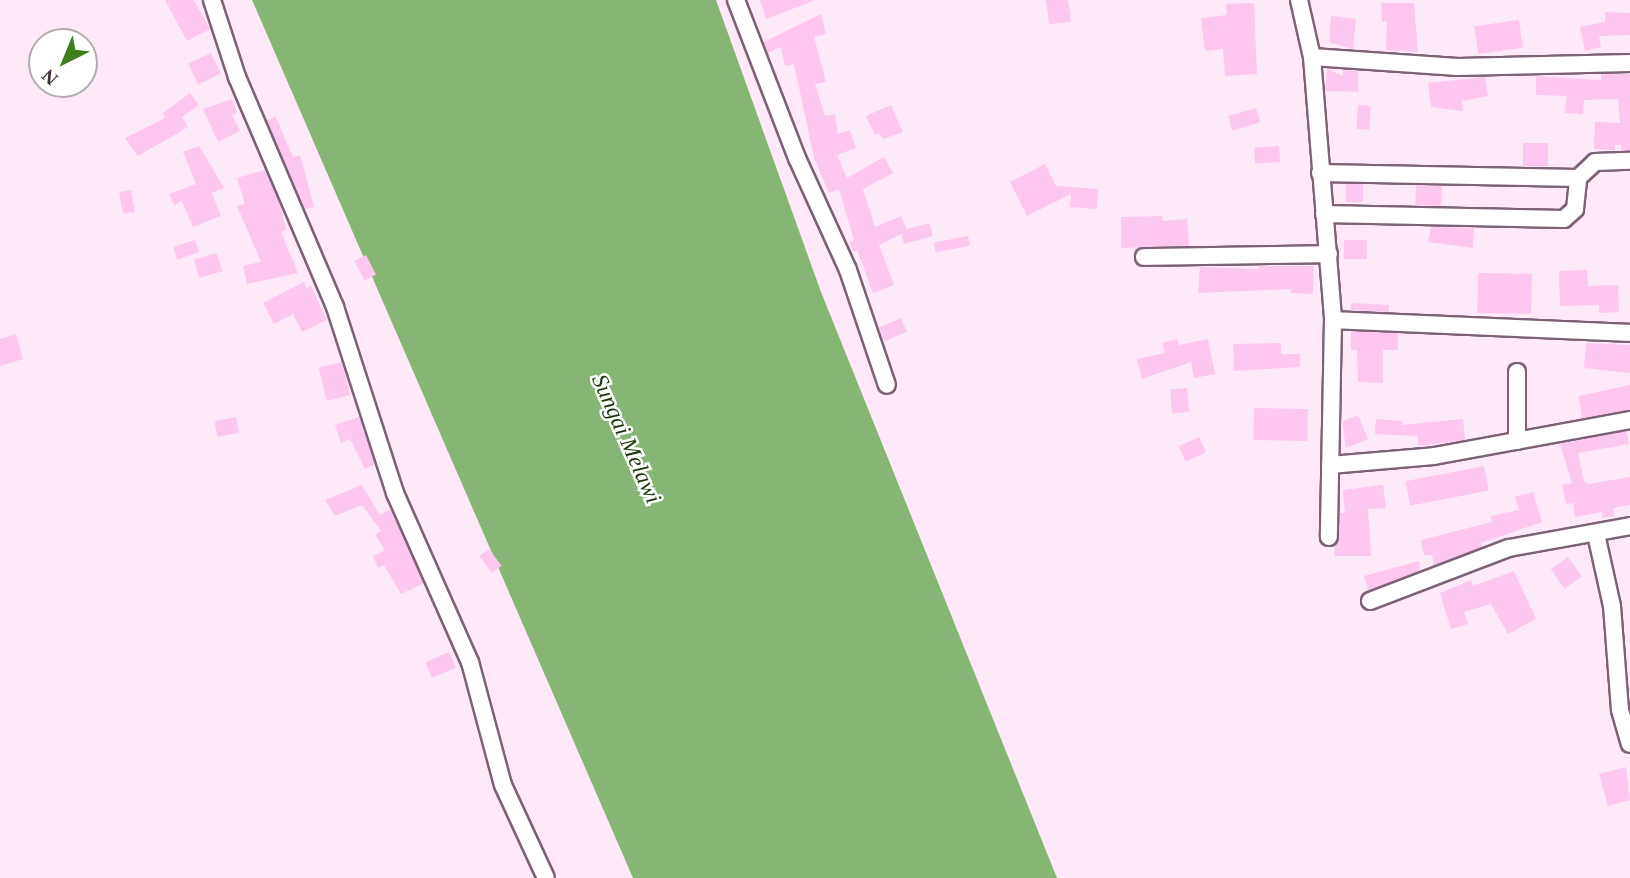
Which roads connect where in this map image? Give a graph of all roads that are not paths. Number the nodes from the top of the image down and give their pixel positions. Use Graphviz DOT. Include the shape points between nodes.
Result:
graph roads {
  1 [pos="212,0"];
  2 [pos="736,0"];
  3 [pos="1299,0"];
  4 [pos="1312,57"];
  5 [pos="1630,63"];
  6 [pos="1630,161"];
  7 [pos="1320,173"];
  8 [pos="1578,178"];
  9 [pos="1324,214"];
  10 [pos="1329,254"];
  11 [pos="1144,257"];
  12 [pos="1333,320"];
  13 [pos="1630,333"];
  14 [pos="1517,372"];
  15 [pos="887,384"];
  16 [pos="1630,420"];
  17 [pos="1517,441"];
  18 [pos="1330,465"];
  19 [pos="1630,526"];
  20 [pos="1596,534"];
  21 [pos="1329,537"];
  22 [pos="1370,601"];
  23 [pos="1630,744"];
  24 [pos="546,878"];
  1 -- 24 [label="street" via="237,77 335,307 395,493 470,663 503,785"];
  2 -- 15 [label="street" via="797,158 848,270"];
  3 -- 4 [label="street"];
  4 -- 5 [label="street" via="1458,66"];
  4 -- 7 [label="street"];
  6 -- 8 [label="street" via="1594,162"];
  7 -- 8 [label="street"];
  7 -- 9 [label="street"];
  8 -- 9 [label="street" via="1575,209 1564,219"];
  9 -- 10 [label="street"];
  10 -- 11 [label="street"];
  10 -- 12 [label="street"];
  12 -- 13 [label="street"];
  12 -- 18 [label="street"];
  14 -- 17 [label="street"];
  16 -- 17 [label="street"];
  17 -- 18 [label="street" via="1434,456"];
  18 -- 21 [label="street"];
  19 -- 20 [label="street"];
  20 -- 22 [label="street" via="1509,548"];
  20 -- 23 [label="street" via="1612,606 1620,710"];
}
